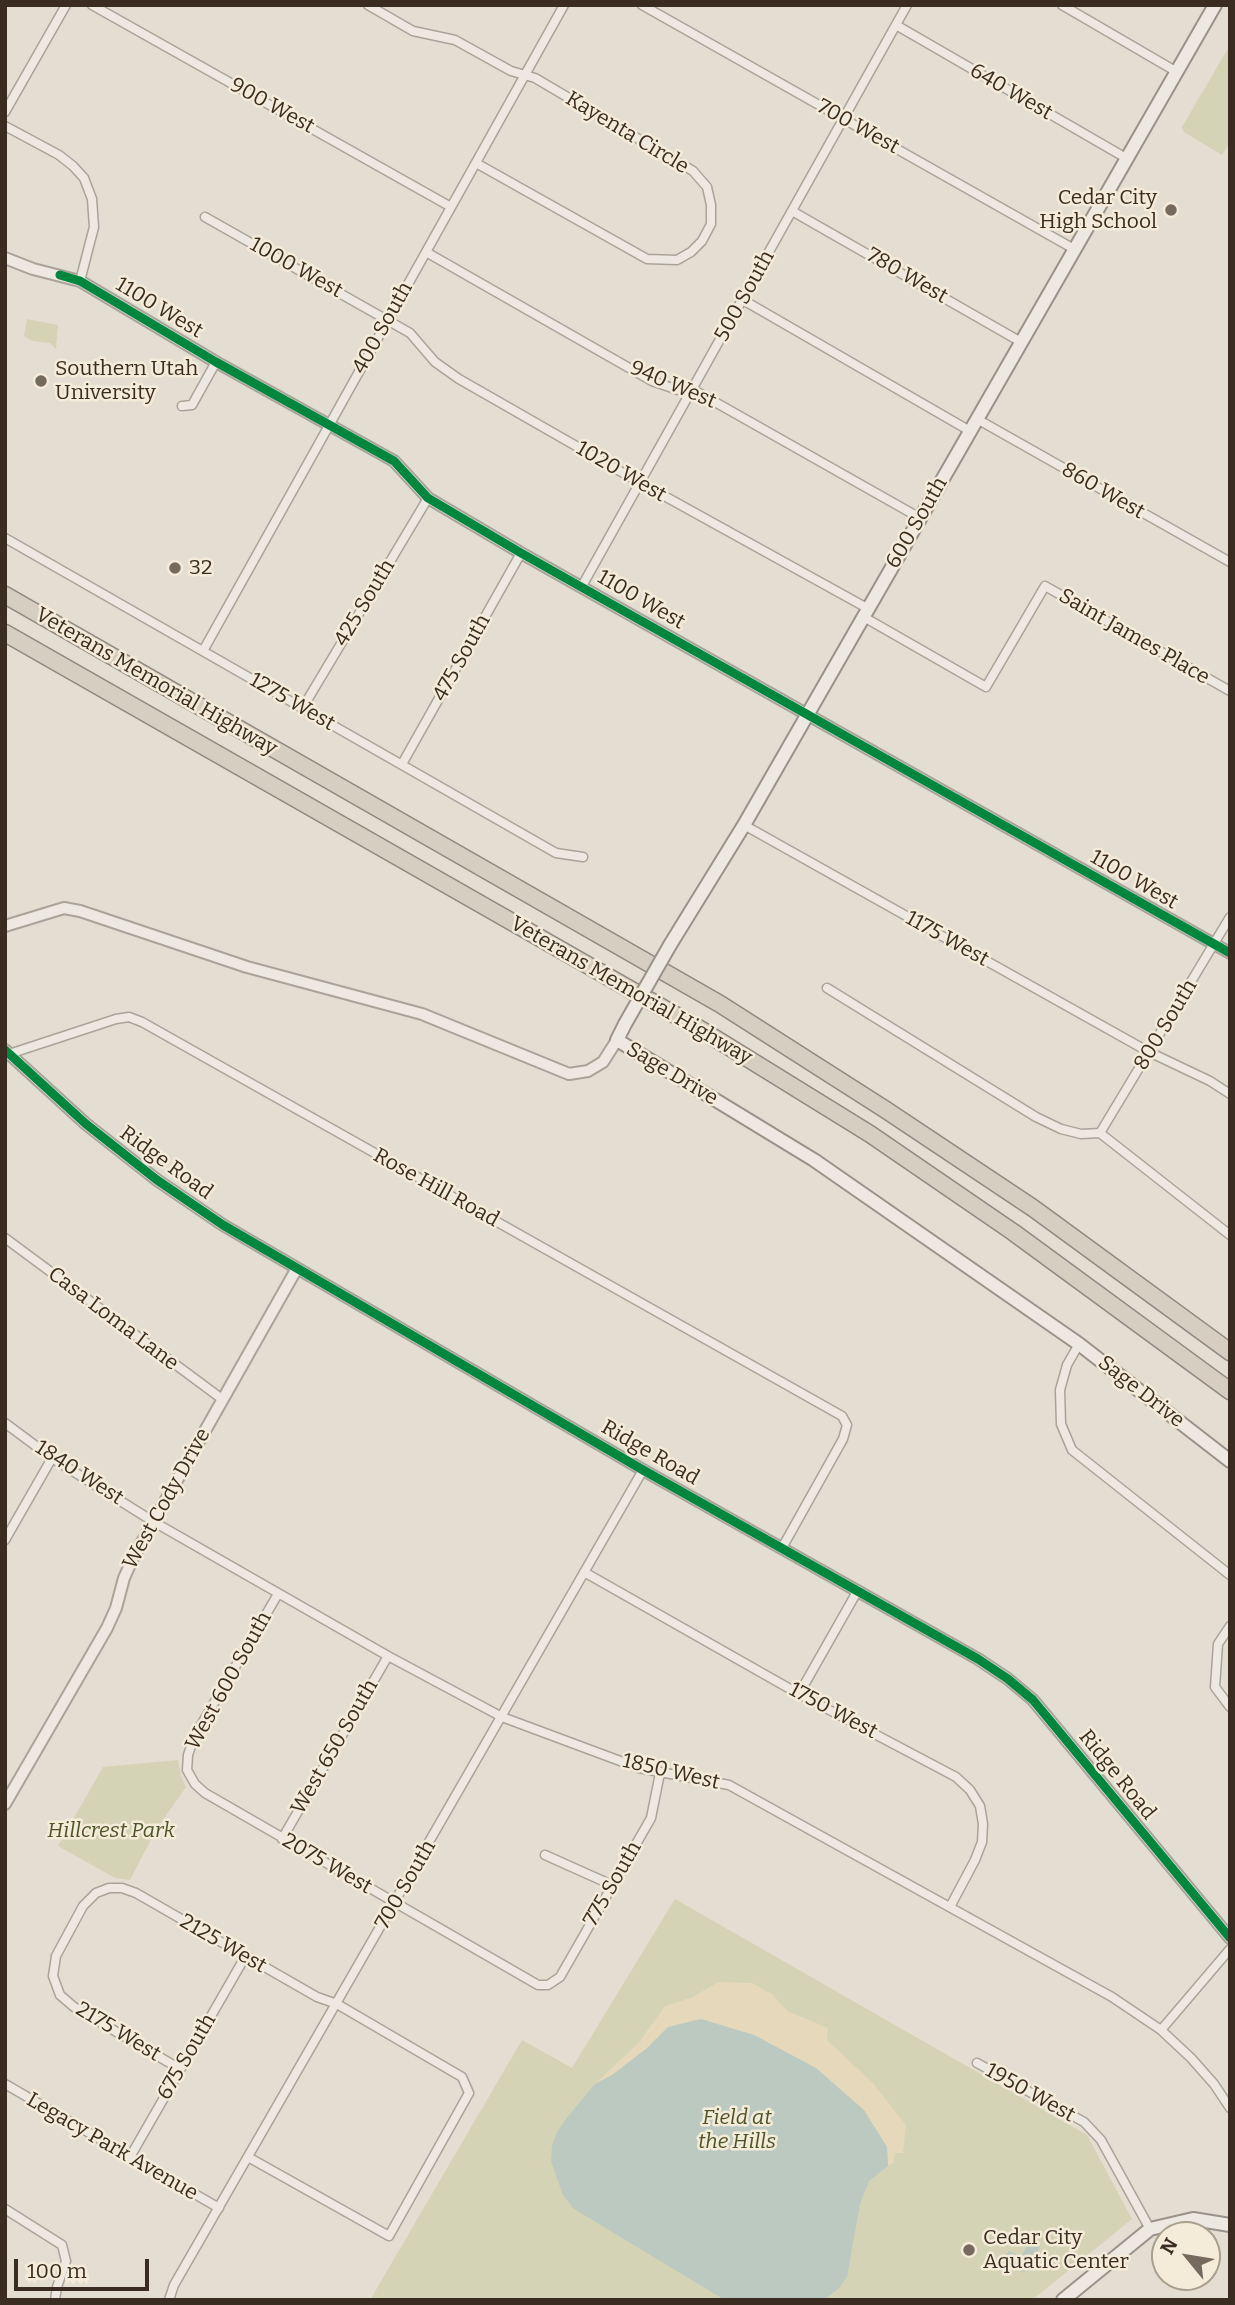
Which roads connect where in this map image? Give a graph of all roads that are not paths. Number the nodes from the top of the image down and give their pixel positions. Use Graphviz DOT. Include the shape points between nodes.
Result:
graph roads {
  1 [pos="66,5"];
  2 [pos="92,5"];
  3 [pos="368,5"];
  4 [pos="564,5"];
  5 [pos="642,5"];
  6 [pos="907,5"];
  7 [pos="1062,5"];
  8 [pos="1215,5"];
  9 [pos="896,25"];
  10 [pos="1177,72"];
  11 [pos="525,75"];
  12 [pos="5,112"];
  13 [pos="843,119"];
  14 [pos="5,126"];
  15 [pos="1126,159"];
  16 [pos="476,163"];
  17 [pos="451,207"];
  18 [pos="792,211"];
  19 [pos="205,216"];
  20 [pos="1074,249"];
  21 [pos="426,252"];
  22 [pos="5,258"];
  23 [pos="80,281"];
  24 [pos="743,299"];
  25 [pos="388,320"];
  26 [pos="1021,342"];
  27 [pos="216,362"];
  28 [pos="692,389"];
  29 [pos="181,406"];
  30 [pos="977,419"];
  31 [pos="329,426"];
  32 [pos="971,431"];
  33 [pos="639,482"];
  34 [pos="428,498"];
  35 [pos="920,518"];
  36 [pos="5,538"];
  37 [pos="521,552"];
  38 [pos="1230,562"];
  39 [pos="582,586"];
  40 [pos="5,595"];
  41 [pos="865,612"];
  42 [pos="5,633"];
  43 [pos="203,651"];
  44 [pos="1230,691"];
  45 [pos="302,709"];
  46 [pos="806,714"];
  47 [pos="402,764"];
  48 [pos="744,825"];
  49 [pos="583,857"];
  50 [pos="1230,917"];
  51 [pos="5,926"];
  52 [pos="1214,945"];
  53 [pos="1230,953"];
  54 [pos="827,988"];
  55 [pos="617,1040"];
  56 [pos="1149,1052"];
  57 [pos="6,1053"];
  58 [pos="1230,1094"];
  59 [pos="1100,1133"];
  60 [pos="1230,1235"];
  61 [pos="5,1238"];
  62 [pos="296,1270"];
  63 [pos="1079,1344"];
  64 [pos="1230,1352"];
  65 [pos="1230,1391"];
  66 [pos="222,1399"];
  67 [pos="5,1423"];
  68 [pos="52,1458"];
  69 [pos="1230,1461"];
  70 [pos="643,1470"];
  71 [pos="153,1522"];
  72 [pos="5,1540"];
  73 [pos="782,1548"];
  74 [pos="584,1572"];
  75 [pos="1230,1575"];
  76 [pos="858,1590"];
  77 [pos="278,1594"];
  78 [pos="1230,1626"];
  79 [pos="388,1656"];
  80 [pos="799,1694"];
  81 [pos="1230,1707"];
  82 [pos="502,1717"];
  83 [pos="187,1770"];
  84 [pos="660,1773"];
  85 [pos="5,1804"];
  86 [pos="282,1839"];
  87 [pos="545,1856"];
  88 [pos="612,1885"];
  89 [pos="109,1888"];
  90 [pos="396,1903"];
  91 [pos="950,1906"];
  92 [pos="1230,1938"];
  93 [pos="1230,1949"];
  94 [pos="245,1956"];
  95 [pos="548,1985"];
  96 [pos="337,2004"];
  97 [pos="1161,2030"];
  98 [pos="977,2063"];
  99 [pos="180,2069"];
  100 [pos="5,2084"];
  101 [pos="1230,2108"];
  102 [pos="130,2157"];
  103 [pos="248,2157"];
  104 [pos="219,2208"];
  105 [pos="5,2209"];
  106 [pos="1230,2225"];
  107 [pos="1150,2229"];
  108 [pos="55,2300"];
  109 [pos="169,2300"];
  110 [pos="1063,2300"];
  1 -- 12 [label="street"];
  2 -- 17 [label="street, 900 West"];
  3 -- 11 [label="street, Kayenta Circle" via="413,31 455,40"];
  4 -- 11 [label="street, 400 South"];
  5 -- 13 [label="street, 700 West"];
  6 -- 9 [label="street, 500 South"];
  7 -- 10 [label="street"];
  8 -- 10 [label="main road, 600 South"];
  9 -- 13 [label="street, 500 South"];
  9 -- 15 [label="street, 640 West"];
  10 -- 15 [label="main road, 600 South"];
  11 -- 16 [label="street, 400 South"];
  11 -- 16 [label="street, Kayenta Circle" via="694,171 707,187 711,224 691,252 677,260 647,259"];
  13 -- 18 [label="street, 500 South"];
  13 -- 20 [label="street, 700 West"];
  14 -- 23 [label="street" via="59,155 84,178 92,198 94,227"];
  15 -- 20 [label="main road, 600 South"];
  16 -- 17 [label="street, 400 South"];
  17 -- 21 [label="street, 400 South"];
  18 -- 24 [label="street, 500 South"];
  18 -- 26 [label="street, 780 West"];
  19 -- 25 [label="street, 1000 West"];
  20 -- 26 [label="main road, 600 South"];
  21 -- 25 [label="street, 400 South"];
  21 -- 28 [label="street, 940 West" via="652,381 678,390"];
  22 -- 23 [label="street, 1100 West"];
  23 -- 27 [label="street, 1100 West"];
  24 -- 28 [label="street, 500 South"];
  24 -- 32 [label="street"];
  25 -- 31 [label="street, 400 South"];
  25 -- 33 [label="street, 1020 West" via="410,332 435,362 459,379"];
  26 -- 30 [label="main road, 600 South"];
  27 -- 29 [label="street" via="192,405"];
  27 -- 31 [label="street, 1100 West"];
  28 -- 33 [label="street, 500 South"];
  28 -- 35 [label="street, 940 West"];
  30 -- 32 [label="main road, 600 South"];
  30 -- 38 [label="street, 860 West"];
  31 -- 34 [label="street, 1100 West" via="394,460"];
  31 -- 43 [label="street, 400 South"];
  32 -- 35 [label="main road, 600 South"];
  33 -- 39 [label="street, 500 South"];
  33 -- 41 [label="street, 1020 West"];
  34 -- 37 [label="street, 1100 West"];
  34 -- 45 [label="street, 425 South"];
  35 -- 41 [label="main road, 600 South"];
  36 -- 43 [label="street, 1275 West"];
  37 -- 39 [label="street, 1100 West"];
  37 -- 47 [label="street, 475 South"];
  39 -- 46 [label="street, 1100 West"];
  40 -- 64 [label="highway, Veterans Memorial Highway" via="720,1004 1033,1208"];
  41 -- 44 [label="street, Saint James Place" via="986,687 1045,586"];
  41 -- 46 [label="main road, 600 South"];
  42 -- 65 [label="highway, Veterans Memorial Highway" via="717,1039 870,1134 1013,1232"];
  43 -- 45 [label="street, 1275 West"];
  45 -- 47 [label="street, 1275 West"];
  46 -- 48 [label="main road, 600 South"];
  46 -- 52 [label="street, 1100 West"];
  47 -- 49 [label="street, 1275 West" via="556,853"];
  48 -- 55 [label="main road, 600 South, bridge"];
  48 -- 56 [label="street, 1175 West"];
  50 -- 52 [label="street, 800 South"];
  51 -- 55 [label="street, Sage Drive" via="64,908 80,911 247,967 422,1014 569,1074 603,1062"];
  52 -- 53 [label="street, 1100 West"];
  52 -- 56 [label="street, 800 South"];
  54 -- 59 [label="street" via="1037,1117 1061,1129"];
  55 -- 63 [label="main road, Sage Drive" via="814,1160"];
  56 -- 58 [label="street, 1175 West"];
  56 -- 59 [label="street, 800 South"];
  57 -- 62 [label="street, Ridge Road" via="158,1181"];
  57 -- 73 [label="street, Rose Hill Road" via="117,1019 142,1022 842,1416 847,1426 843,1439"];
  59 -- 60 [label="street"];
  61 -- 66 [label="street, Casa Loma Lane"];
  62 -- 66 [label="street, West Cody Drive"];
  62 -- 70 [label="street, Ridge Road"];
  63 -- 69 [label="main road, Sage Drive"];
  63 -- 75 [label="street" via="1060,1390 1061,1424 1072,1450"];
  66 -- 71 [label="street, West Cody Drive"];
  67 -- 68 [label="street, 1840 West"];
  68 -- 71 [label="street, 1840 West"];
  68 -- 72 [label="street"];
  70 -- 73 [label="street, Ridge Road"];
  70 -- 74 [label="street, 700 South"];
  71 -- 77 [label="street, 1850 West"];
  71 -- 85 [label="street, West Cody Drive" via="133,1558 107,1628"];
  73 -- 76 [label="street, Ridge Road"];
  74 -- 80 [label="street, 1750 West"];
  74 -- 82 [label="street, 700 South"];
  76 -- 80 [label="street"];
  76 -- 92 [label="street, Ridge Road" via="978,1659 1033,1700"];
  77 -- 79 [label="street, 1850 West"];
  77 -- 83 [label="street, West 600 South" via="194,1737"];
  78 -- 81 [label="street" via="1218,1644 1215,1687"];
  79 -- 82 [label="street, 1850 West"];
  79 -- 86 [label="street, West 650 South"];
  80 -- 91 [label="street, 1750 West" via="956,1777 970,1790 979,1806 982,1842"];
  82 -- 84 [label="street, 1850 West"];
  82 -- 90 [label="street, 700 South"];
  83 -- 86 [label="street, 2075 West" via="205,1793"];
  84 -- 88 [label="street, 775 South" via="651,1818"];
  84 -- 91 [label="street, 1850 West" via="729,1785"];
  86 -- 90 [label="street, 2075 West"];
  87 -- 88 [label="street"];
  88 -- 95 [label="street, 775 South" via="560,1977"];
  89 -- 94 [label="street, 2125 West" via="136,1893"];
  89 -- 99 [label="street, 2175 West" via="83,1906 56,1956 53,1976 60,1995"];
  90 -- 95 [label="street, 2075 West" via="538,1985"];
  90 -- 96 [label="street, 700 South"];
  91 -- 97 [label="street, 1850 West" via="1112,1997"];
  93 -- 97 [label="street"];
  94 -- 96 [label="street, 2125 West"];
  94 -- 99 [label="street, 675 South"];
  96 -- 103 [label="street, 700 South"];
  96 -- 103 [label="street, 2125 West" via="462,2077 469,2093 389,2236"];
  97 -- 101 [label="street, 1850 West" via="1191,2058"];
  98 -- 107 [label="street, 1950 West" via="1084,2122 1101,2140"];
  99 -- 102 [label="street, 675 South"];
  100 -- 102 [label="street, Legacy Park Avenue"];
  102 -- 104 [label="street, Legacy Park Avenue"];
  103 -- 104 [label="street, 700 South"];
  104 -- 109 [label="street, 700 South"];
  105 -- 108 [label="street" via="62,2245 66,2260"];
  106 -- 107 [label="main road" via="1193,2220"];
  107 -- 110 [label="main road"];
}
